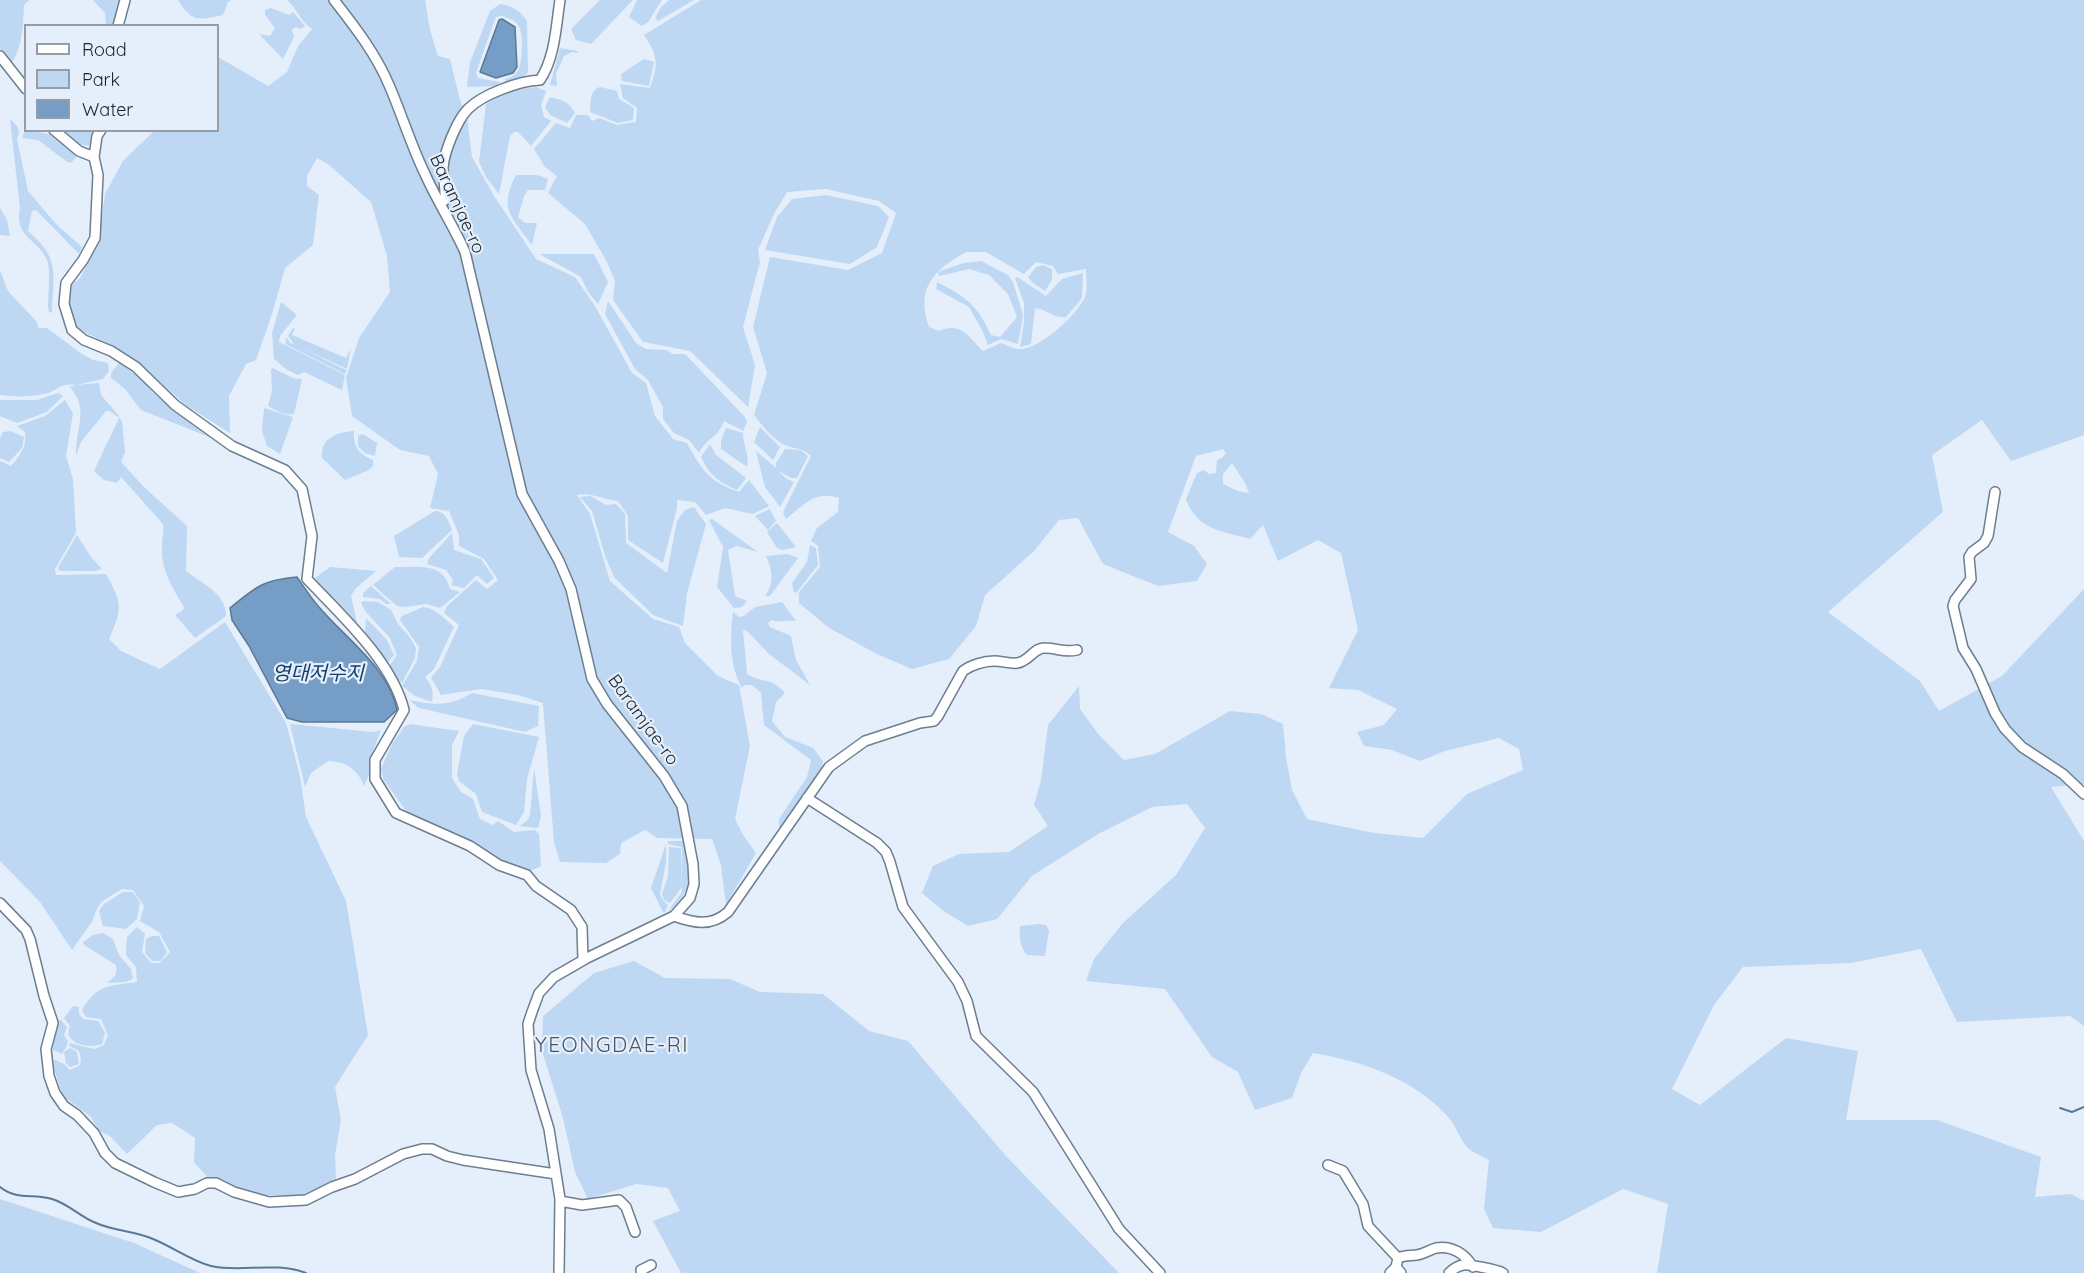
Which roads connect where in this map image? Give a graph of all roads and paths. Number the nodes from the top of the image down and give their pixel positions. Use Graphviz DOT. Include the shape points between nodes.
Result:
graph roads {
  1 [pos="125,0"];
  2 [pos="334,0"];
  3 [pos="560,0"];
  4 [pos="119,24"];
  5 [pos="0,56"];
  6 [pos="24,86"];
  7 [pos="56,132"];
  8 [pos="100,132"];
  9 [pos="94,157"];
  10 [pos="441,203"];
  11 [pos="1995,492"];
  12 [pos="1077,650"];
  13 [pos="2084,794"];
  14 [pos="807,798"];
  15 [pos="0,903"];
  16 [pos="674,916"];
  17 [pos="583,960"];
  18 [pos="1328,1165"];
  19 [pos="556,1174"];
  20 [pos="560,1201"];
  21 [pos="635,1232"];
  22 [pos="651,1265"];
  23 [pos="1473,1267"];
  24 [pos="1396,1268"];
  25 [pos="559,1273"];
  26 [pos="642,1273"];
  27 [pos="1160,1273"];
  28 [pos="1449,1273"];
  29 [pos="1503,1273"];
  1 -- 4 [label="street"];
  2 -- 10 [label="street, Baramjae-ro" via="365,41 389,83 404,127"];
  3 -- 10 [label="street" via="555,36 540,80 508,86 466,110 446,153 445,200"];
  5 -- 6 [label="street"];
  7 -- 9 [label="street" via="79,151"];
  8 -- 9 [label="street"];
  9 -- 17 [label="street" via="98,175 95,238 66,283 64,304 72,330 136,367 175,405 232,446 285,470 302,489 312,536 307,579 366,642 400,695 404,710 375,760 375,779 396,813 527,876 571,910 582,927"];
  10 -- 16 [label="street, Baramjae-ro" via="465,252 522,494 571,589 592,679 682,806 694,884 690,898"];
  11 -- 13 [label="street" via="1988,536 1972,552 1971,579 1953,606 1963,648 2005,729 2022,747 2063,774"];
  12 -- 14 [label="street" via="1065,652 1044,647 1018,663 995,661 969,666 963,670 939,717 865,741 830,767"];
  14 -- 16 [label="street" via="728,912 713,922 692,923"];
  14 -- 27 [label="street" via="885,852 903,907 958,982 976,1036 1034,1092 1119,1229"];
  15 -- 19 [label="street" via="30,939 53,1023 46,1049 48,1076 64,1106 94,1133 115,1163 178,1192 216,1183 269,1202 306,1200 403,1154 422,1149 458,1159"];
  16 -- 17 [label="street, Baramjae-ro"];
  17 -- 19 [label="street, Baramjae-ro" via="554,977 539,993 528,1024 531,1070 549,1129"];
  18 -- 24 [label="street" via="1343,1171 1364,1204 1368,1226"];
  19 -- 20 [label="street, Baramjae-ro"];
  20 -- 21 [label="street" via="582,1205 619,1200 626,1207"];
  20 -- 25 [label="street, Baramjae-ro"];
  22 -- 26 [label="street"];
  23 -- 24 [label="street" via="1450,1248 1437,1248 1419,1255 1404,1255"];
  23 -- 28 [label="street" via="1464,1265"];
  23 -- 29 [label="street"];
}
